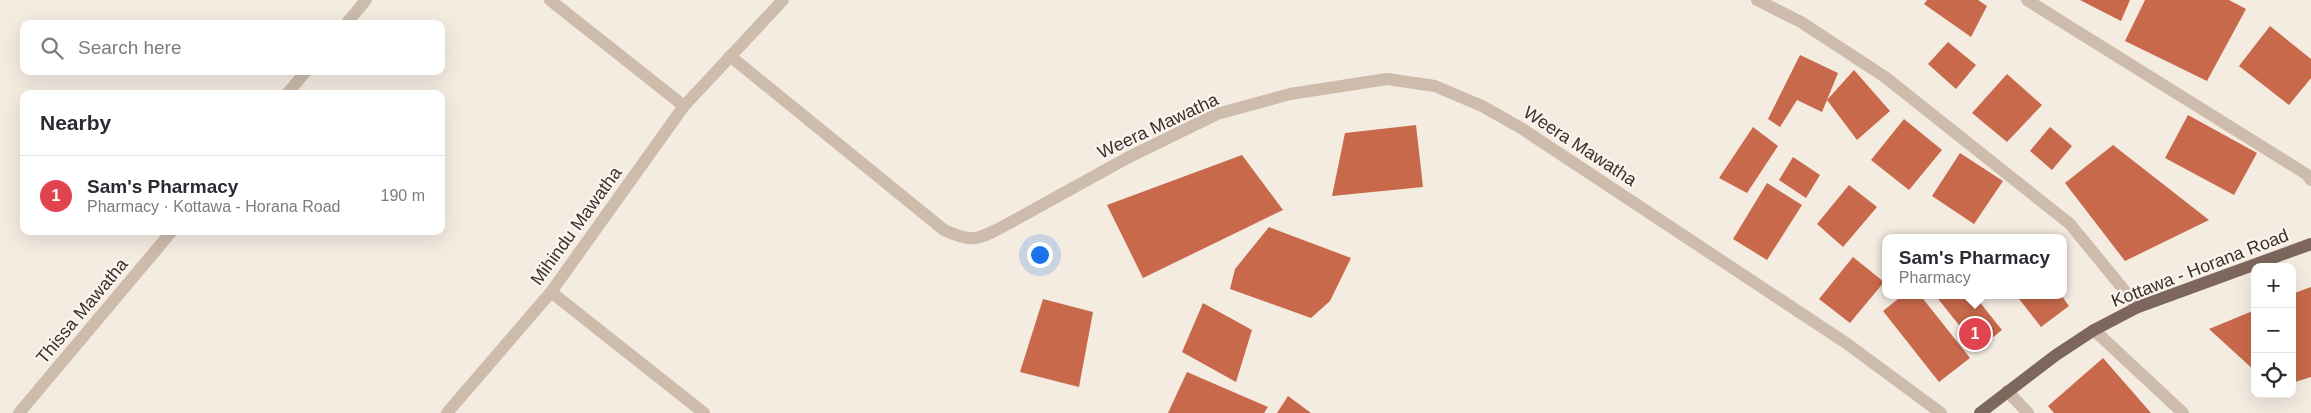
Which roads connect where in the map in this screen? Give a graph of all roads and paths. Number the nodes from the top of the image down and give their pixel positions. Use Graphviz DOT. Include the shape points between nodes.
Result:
graph roads {
  1 [pos="366,0"];
  2 [pos="550,0"];
  3 [pos="783,0"];
  4 [pos="1757,0"];
  5 [pos="2027,0"];
  6 [pos="349,20"];
  7 [pos="730,56"];
  8 [pos="303,75"];
  9 [pos="290,90"];
  10 [pos="684,106"];
  11 [pos="2311,180"];
  12 [pos="169,235"];
  13 [pos="2311,244"];
  14 [pos="551,292"];
  15 [pos="2138,307"];
  16 [pos="2094,330"];
  17 [pos="2007,391"];
  18 [pos="19,413"];
  19 [pos="447,413"];
  20 [pos="704,413"];
  21 [pos="1941,413"];
  22 [pos="1980,413"];
  23 [pos="2028,413"];
  24 [pos="2183,413"];
  1 -- 6 [label="street"];
  2 -- 10 [label="street"];
  3 -- 7 [label="street, Mihindu Mawatha"];
  4 -- 15 [label="street" via="1800,22 1884,77 2070,224"];
  5 -- 11 [label="street"];
  7 -- 10 [label="street, Mihindu Mawatha"];
  7 -- 21 [label="street, Weera Mawatha" via="944,230 965,240 983,237 1129,157 1218,114 1290,94 1387,79 1435,86 1482,106 1521,128 1837,338"];
  8 -- 9 [label="street"];
  10 -- 14 [label="street, Mihindu Mawatha"];
  12 -- 18 [label="street, Thissa Mawatha"];
  13 -- 15 [label="main road, Kottawa - Horana Road"];
  14 -- 19 [label="street, Mihindu Mawatha"];
  14 -- 20 [label="street"];
  15 -- 16 [label="main road, Kottawa - Horana Road"];
  16 -- 17 [label="main road, Kottawa - Horana Road"];
  16 -- 24 [label="street"];
  17 -- 22 [label="main road, Kottawa - Horana Road"];
  17 -- 23 [label="street"];
}
